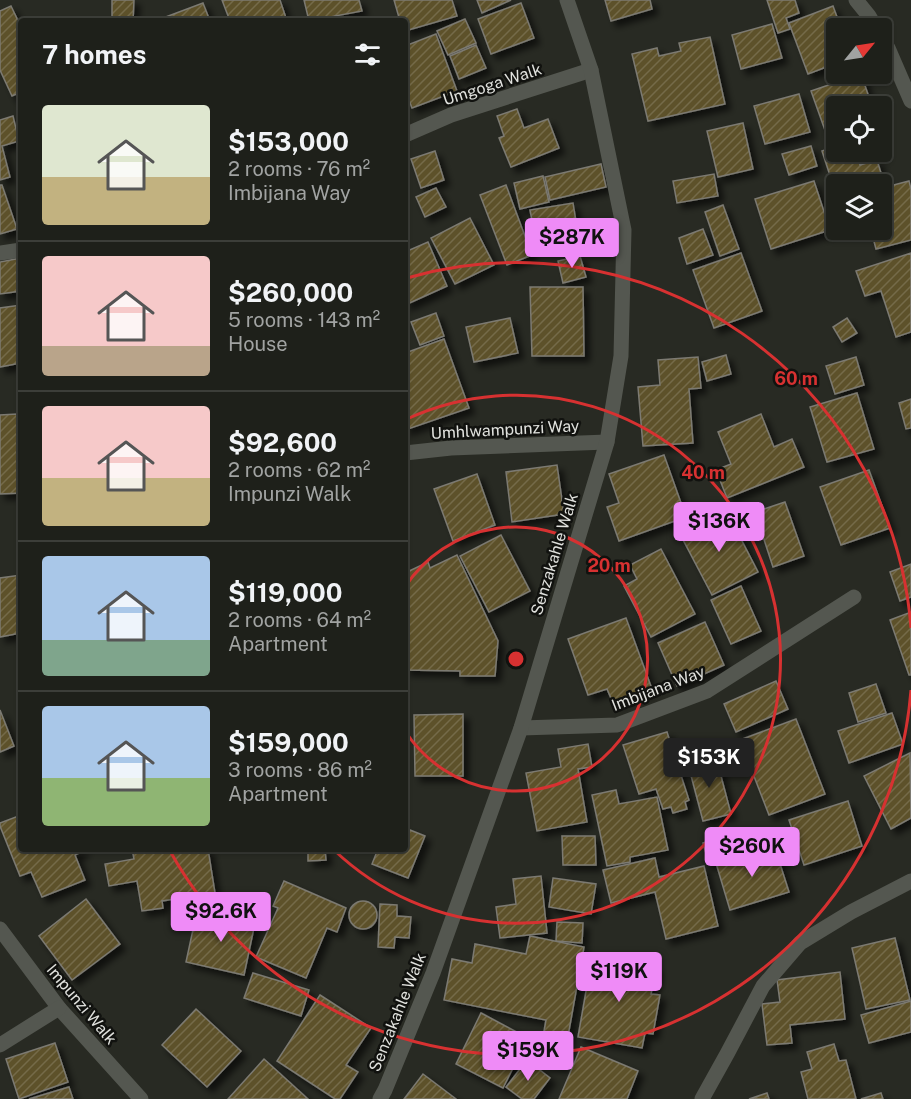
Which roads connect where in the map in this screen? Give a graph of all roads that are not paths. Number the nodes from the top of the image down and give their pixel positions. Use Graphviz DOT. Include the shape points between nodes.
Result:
graph roads {
  1 [pos="567,0"];
  2 [pos="856,0"];
  3 [pos="869,18"];
  4 [pos="892,57"];
  5 [pos="591,70"];
  6 [pos="911,101"];
  7 [pos="408,134"];
  8 [pos="18,250"];
  9 [pos="0,252"];
  10 [pos="606,442"];
  11 [pos="408,453"];
  12 [pos="854,597"];
  13 [pos="521,728"];
  14 [pos="911,881"];
  15 [pos="0,929"];
  16 [pos="59,1008"];
  17 [pos="0,1045"];
  18 [pos="141,1099"];
  19 [pos="380,1099"];
  20 [pos="702,1099"];
  1 -- 5 [label="street, Senzakahle Walk"];
  2 -- 3 [label="street"];
  4 -- 6 [label="street"];
  5 -- 7 [label="street, Umgoga Walk" via="451,115"];
  5 -- 10 [label="street, Senzakahle Walk" via="624,230 621,356"];
  8 -- 9 [label="street"];
  10 -- 11 [label="street, Umhlwampunzi Way"];
  10 -- 13 [label="street, Senzakahle Walk"];
  12 -- 13 [label="street, Imbijana Way" via="707,691 617,725"];
  13 -- 19 [label="street, Senzakahle Walk" via="433,973"];
  14 -- 20 [label="street" via="800,943 763,986"];
  15 -- 16 [label="street, Impunzi Walk"];
  16 -- 17 [label="street"];
  16 -- 18 [label="street, Impunzi Walk"];
}
